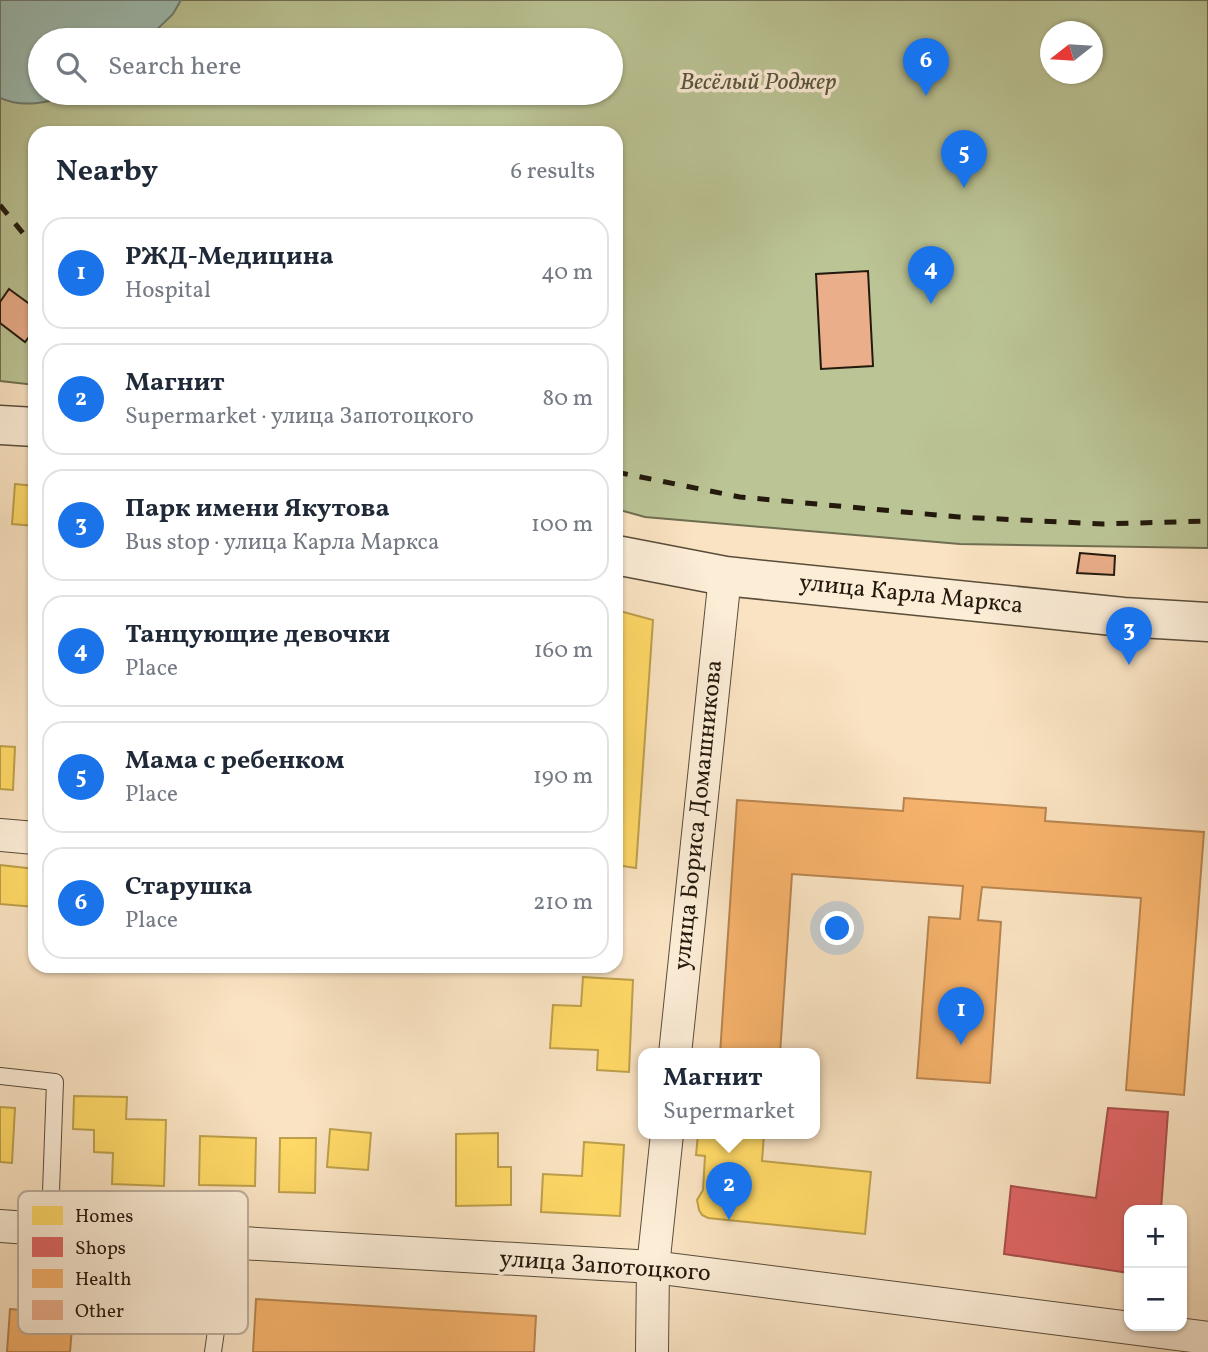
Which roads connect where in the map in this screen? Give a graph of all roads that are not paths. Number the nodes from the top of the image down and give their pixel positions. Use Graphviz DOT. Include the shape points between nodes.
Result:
graph roads {
  1 [pos="0,425"];
  2 [pos="28,427"];
  3 [pos="623,556"];
  4 [pos="725,576"];
  5 [pos="1208,622"];
  6 [pos="0,835"];
  7 [pos="28,837"];
  8 [pos="676,1048"];
  9 [pos="0,1076"];
  10 [pos="666,1139"];
  11 [pos="51,1191"];
  12 [pos="0,1226"];
  13 [pos="18,1227"];
  14 [pos="248,1243"];
  15 [pos="653,1267"];
  16 [pos="215,1334"];
  17 [pos="1208,1338"];
  18 [pos="212,1352"];
  19 [pos="652,1352"];
  1 -- 2 [label="street"];
  3 -- 4 [label="street, улица Карла Маркса"];
  4 -- 5 [label="street, улица Карла Маркса"];
  4 -- 8 [label="street, улица Бориса Домашникова"];
  6 -- 7 [label="street"];
  9 -- 11 [label="lane" via="55,1082"];
  10 -- 15 [label="street"];
  12 -- 13 [label="street, улица Запотоцкого"];
  14 -- 15 [label="street, улица Запотоцкого"];
  15 -- 17 [label="street, улица Запотоцкого"];
  15 -- 19 [label="street"];
  16 -- 18 [label="lane"];
}
